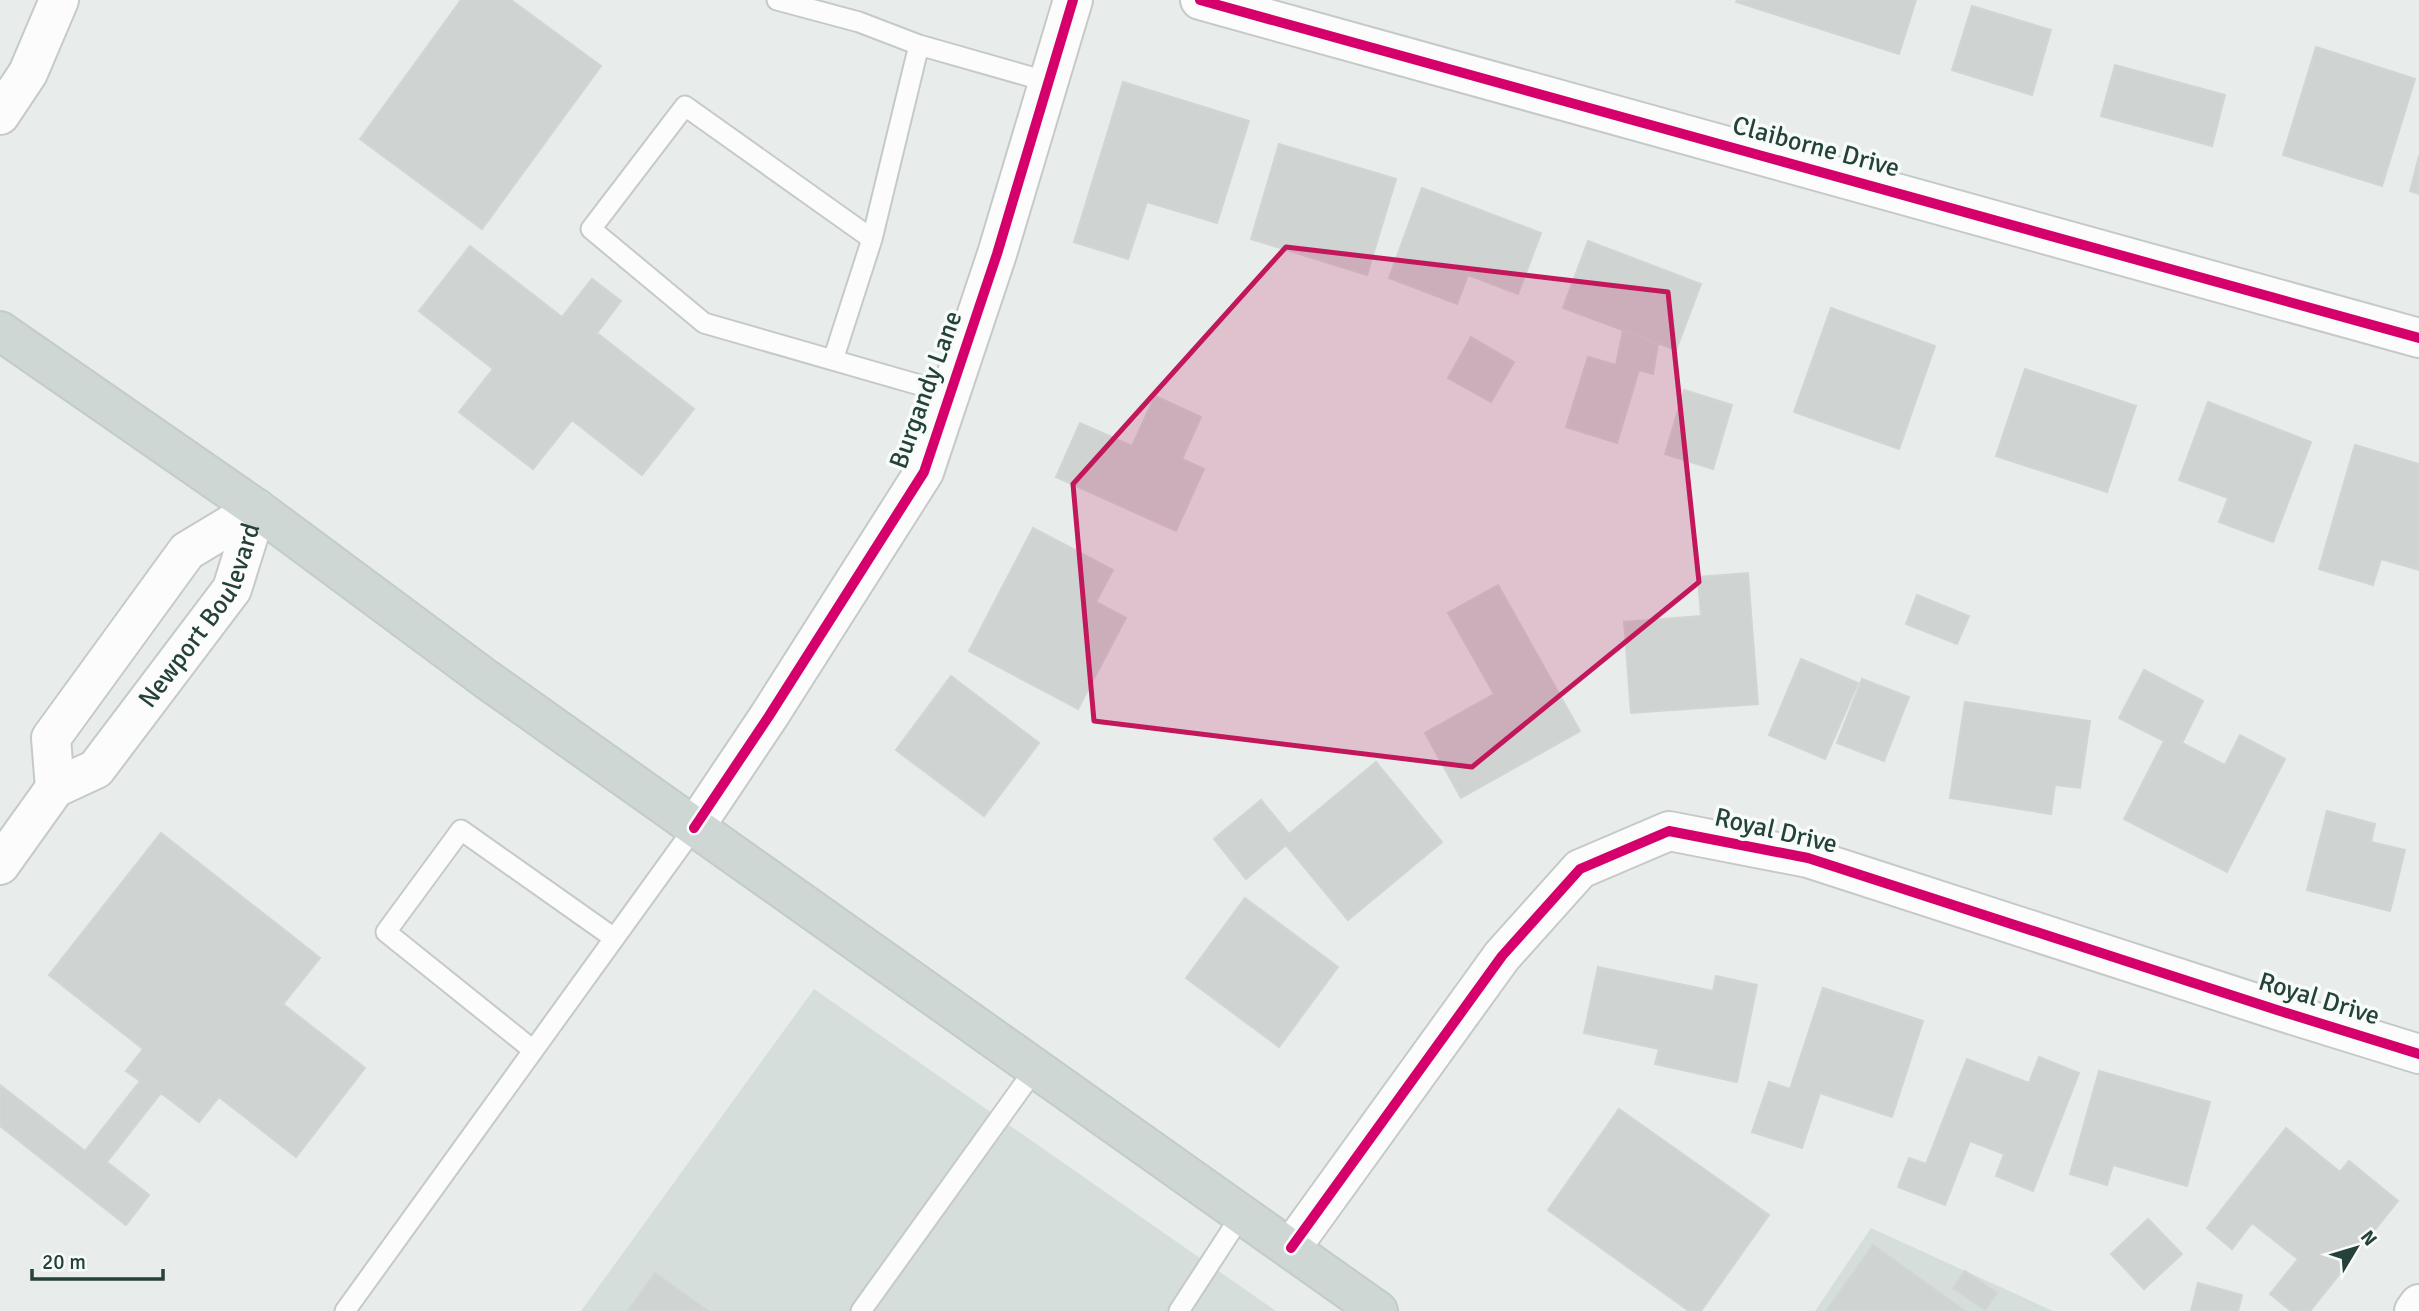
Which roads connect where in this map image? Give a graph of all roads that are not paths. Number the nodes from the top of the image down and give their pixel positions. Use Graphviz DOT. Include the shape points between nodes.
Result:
graph roads {
  1 [pos="59,0"];
  2 [pos="777,0"];
  3 [pos="1073,0"];
  4 [pos="1200,0"];
  5 [pos="919,45"];
  6 [pos="1049,82"];
  7 [pos="0,115"];
  8 [pos="872,239"];
  9 [pos="0,331"];
  10 [pos="2419,338"];
  11 [pos="833,360"];
  12 [pos="951,394"];
  13 [pos="257,509"];
  14 [pos="55,788"];
  15 [pos="694,828"];
  16 [pos="0,864"];
  17 [pos="614,938"];
  18 [pos="533,1050"];
  19 [pos="2419,1054"];
  20 [pos="1035,1069"];
  21 [pos="1242,1214"];
  22 [pos="1291,1248"];
  23 [pos="2419,1304"];
  24 [pos="345,1311"];
  25 [pos="861,1311"];
  26 [pos="1179,1311"];
  27 [pos="1378,1311"];
  28 [pos="2414,1311"];
  1 -- 7 [label="street" via="28,73"];
  2 -- 5 [label="lane" via="859,22"];
  3 -- 6 [label="street, Burgandy Lane"];
  4 -- 10 [label="street, Claiborne Drive"];
  5 -- 6 [label="lane"];
  5 -- 8 [label="lane"];
  6 -- 12 [label="street, Burgandy Lane"];
  8 -- 11 [label="lane"];
  8 -- 11 [label="lane" via="685,106 591,229 704,323"];
  9 -- 13 [label="main road"];
  11 -- 12 [label="lane"];
  12 -- 15 [label="street, Burgandy Lane" via="924,472"];
  13 -- 14 [label="street, Newport Boulevard" via="232,589 96,769"];
  13 -- 14 [label="street, Newport Boulevard" via="187,551 51,738"];
  13 -- 15 [label="main road"];
  14 -- 16 [label="street, Newport Boulevard"];
  15 -- 17 [label="lane"];
  15 -- 20 [label="main road"];
  17 -- 18 [label="lane"];
  17 -- 18 [label="lane" via="461,830 386,932"];
  18 -- 24 [label="lane"];
  19 -- 22 [label="street, Royal Drive" via="1808,858 1669,831 1580,869 1502,956"];
  20 -- 21 [label="main road"];
  20 -- 25 [label="lane"];
  21 -- 22 [label="main road"];
  21 -- 26 [label="lane"];
  22 -- 27 [label="main road"];
  23 -- 28 [label="street"];
}
